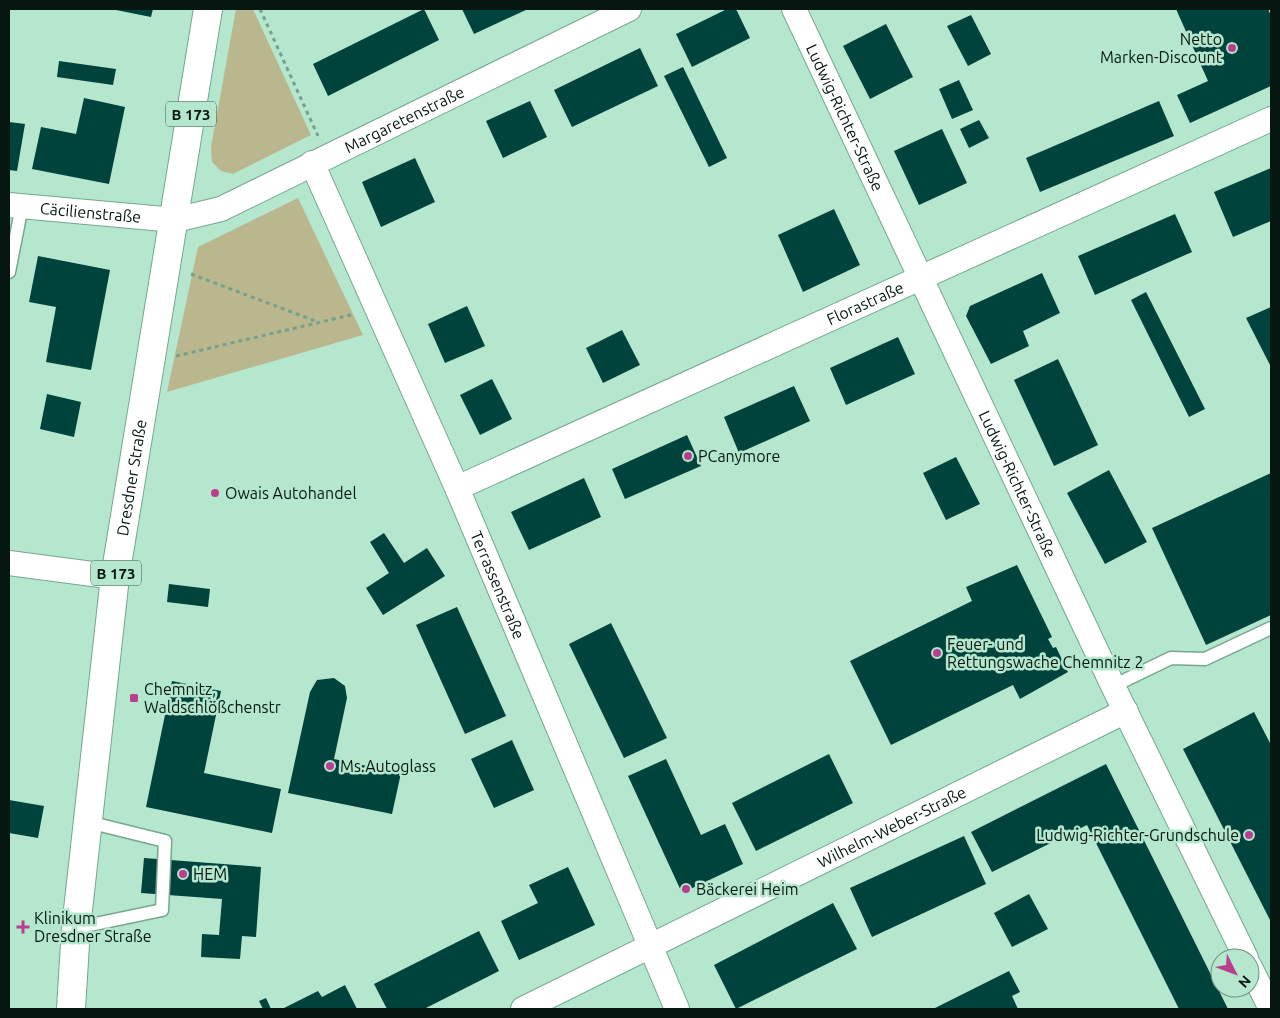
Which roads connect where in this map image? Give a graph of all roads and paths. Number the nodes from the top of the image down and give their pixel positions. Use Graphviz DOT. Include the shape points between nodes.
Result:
graph roads {
  1 [pos="208,9"];
  2 [pos="260,9"];
  3 [pos="629,9"];
  4 [pos="794,9"];
  5 [pos="1271,119"];
  6 [pos="319,160"];
  7 [pos="16,205"];
  8 [pos="175,220"];
  9 [pos="167,264"];
  10 [pos="9,272"];
  11 [pos="922,278"];
  12 [pos="377,309"];
  13 [pos="318,322"];
  14 [pos="151,362"];
  15 [pos="457,488"];
  16 [pos="9,563"];
  17 [pos="115,577"];
  18 [pos="1271,628"];
  19 [pos="1114,686"];
  20 [pos="1126,711"];
  21 [pos="88,822"];
  22 [pos="76,928"];
  23 [pos="649,946"];
  24 [pos="1241,948"];
  25 [pos="1260,987"];
  26 [pos="71,1009"];
  27 [pos="523,1009"];
  28 [pos="677,1009"];
  29 [pos="1271,1009"];
  1 -- 8 [label="main road, Dresdner Straße / B 173"];
  2 -- 6 [label="path"];
  3 -- 6 [label="street, Margaretenstraße"];
  4 -- 11 [label="street, Ludwig-Richter-Straße"];
  5 -- 11 [label="street, Florastraße"];
  6 -- 8 [label="street, Margaretenstraße" via="221,209"];
  6 -- 12 [label="street, Terrassenstraße"];
  7 -- 8 [label="street, Cäcilienstraße"];
  7 -- 10 [label="lane"];
  8 -- 9 [label="main road, Dresdner Straße / B 173"];
  9 -- 13 [label="path"];
  9 -- 14 [label="main road, Dresdner Straße / B 173"];
  11 -- 15 [label="street, Florastraße"];
  11 -- 19 [label="street, Ludwig-Richter-Straße"];
  12 -- 13 [label="path"];
  12 -- 15 [label="street, Terrassenstraße"];
  13 -- 14 [label="path"];
  14 -- 17 [label="main road, Dresdner Straße / B 173"];
  15 -- 23 [label="street, Terrassenstraße"];
  16 -- 17 [label="street"];
  17 -- 21 [label="main road, Dresdner Straße / B 173"];
  18 -- 19 [label="lane" via="1205,659 1171,658"];
  19 -- 20 [label="street, Ludwig-Richter-Straße"];
  20 -- 23 [label="street, Wilhelm-Weber-Straße"];
  20 -- 24 [label="street, Ludwig-Richter-Straße"];
  21 -- 22 [label="main road, Dresdner Straße / B 173"];
  21 -- 22 [label="lane" via="165,841 162,910"];
  22 -- 26 [label="main road, Dresdner Straße / B 173"];
  23 -- 27 [label="street, Wilhelm-Weber-Straße"];
  23 -- 28 [label="street, Terrassenstraße"];
  25 -- 29 [label="street"];
}
